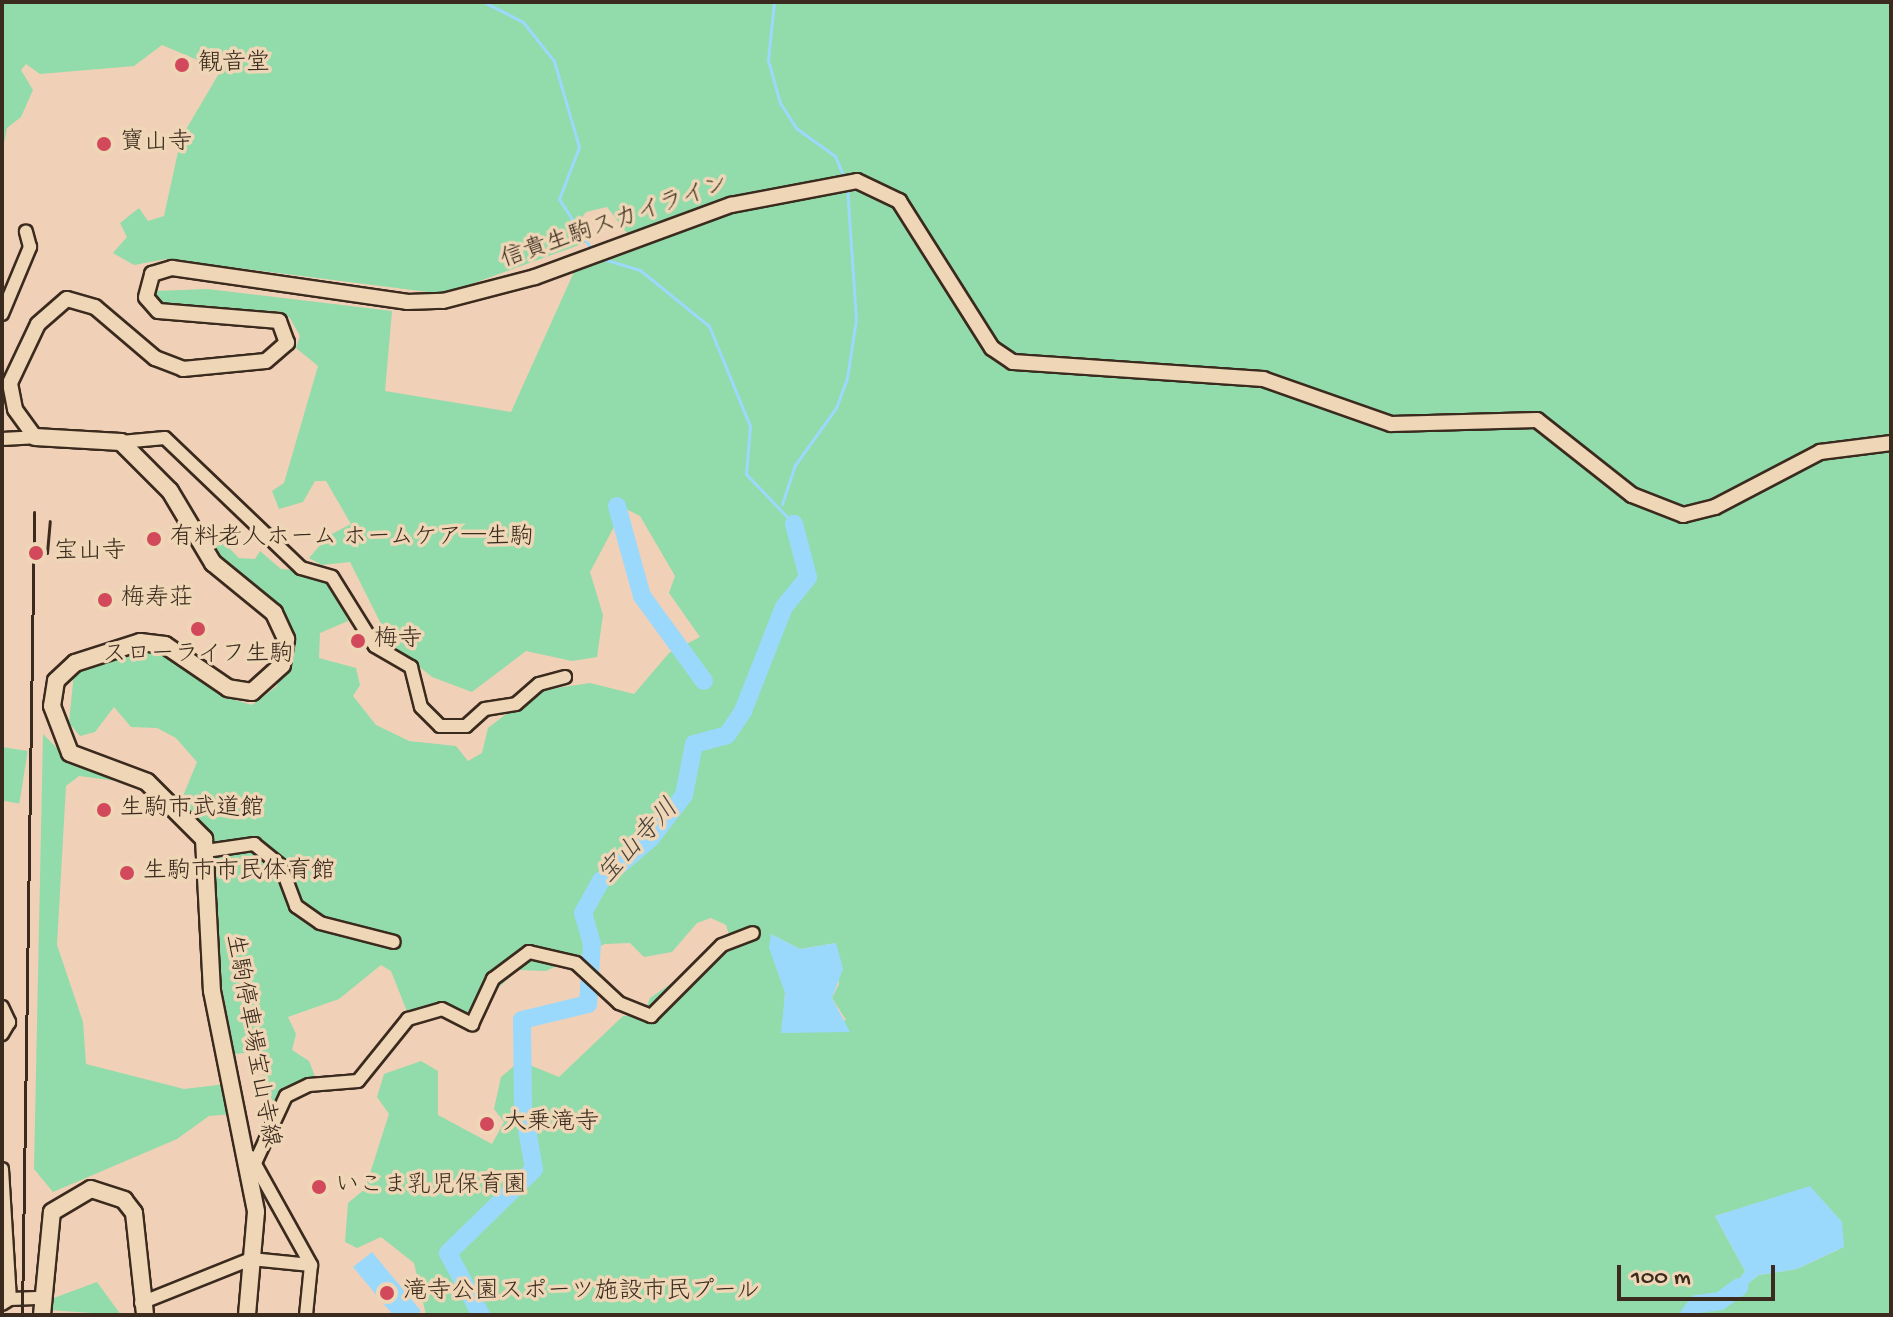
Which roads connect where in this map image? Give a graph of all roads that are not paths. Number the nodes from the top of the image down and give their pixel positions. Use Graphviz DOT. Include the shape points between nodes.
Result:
graph roads {
  1 [pos="26,232"];
  2 [pos="2,314"];
  3 [pos="35,437"];
  4 [pos="2,439"];
  5 [pos="121,442"];
  6 [pos="1891,443"];
  7 [pos="565,677"];
  8 [pos="206,851"];
  9 [pos="753,933"];
  10 [pos="394,942"];
  11 [pos="2,1007"];
  12 [pos="2,1034"];
  13 [pos="251,1157"];
  14 [pos="2,1169"];
  15 [pos="5,1238"];
  16 [pos="251,1259"];
  17 [pos="311,1265"];
  18 [pos="6,1304"];
  19 [pos="42,1306"];
  20 [pos="143,1309"];
  21 [pos="247,1315"];
  22 [pos="306,1315"];
  1 -- 2 [label="street" via="30,247"];
  3 -- 4 [label="street"];
  3 -- 5 [label="main road"];
  3 -- 6 [label="street, 信貴生駒スカイライン" via="15,409 10,383 38,324 67,299 95,307 168,364 266,361 285,348 287,331 252,314 158,311 146,297 152,274 172,268 419,302 535,277 731,205 830,182 857,181 899,201 992,348 1013,362 1263,379 1391,424 1537,420 1632,495 1683,515 1715,507 1820,452"];
  5 -- 7 [label="street" via="165,438 301,568 332,577 375,646 411,667 421,707 440,726 466,726 485,709 516,704 539,684"];
  5 -- 8 [label="main road, 生駒停車場宝山寺線" via="170,491 213,563 274,613 286,639 282,665 265,685 243,693 165,645 105,648 56,681 52,718 70,753 126,771 166,797 198,830"];
  8 -- 10 [label="street" via="254,844 281,866 296,906 320,923"];
  8 -- 13 [label="main road, 生駒停車場宝山寺線" via="212,991"];
  9 -- 13 [label="street" via="722,945 651,1016 619,1003 576,963 529,952 493,979 472,1024 442,1009 408,1019 358,1081 309,1085 286,1096"];
  11 -- 12 [label="street" via="9,1022"];
  13 -- 16 [label="main road, 生駒停車場宝山寺線" via="256,1212"];
  13 -- 17 [label="street"];
  14 -- 15 [label="street"];
  15 -- 18 [label="street"];
  16 -- 17 [label="street"];
  16 -- 20 [label="street"];
  16 -- 21 [label="main road, 生駒停車場宝山寺線"];
  17 -- 22 [label="street"];
  18 -- 19 [label="street"];
  19 -- 20 [label="main road" via="52,1212 91,1189 124,1200 134,1213"];
}
